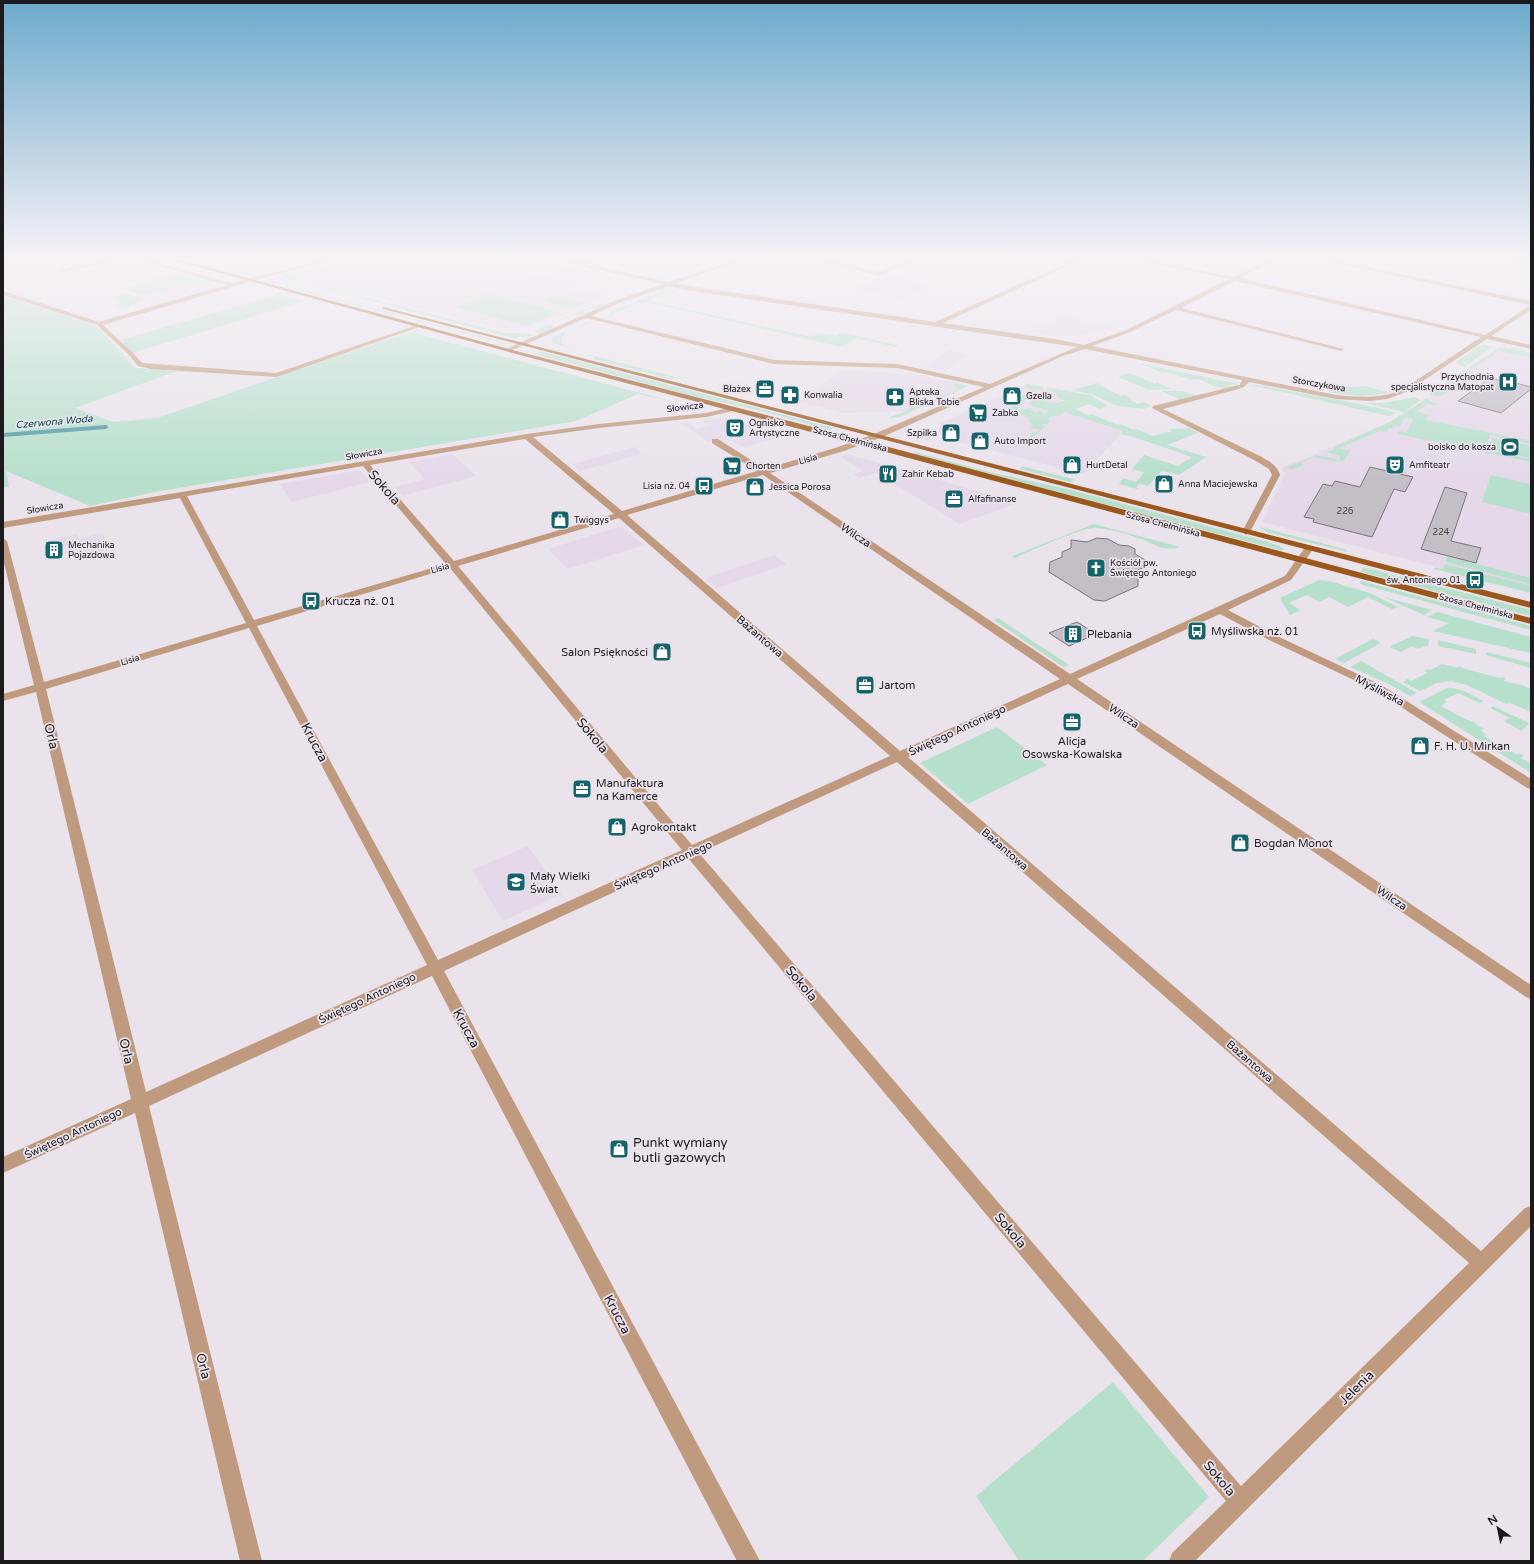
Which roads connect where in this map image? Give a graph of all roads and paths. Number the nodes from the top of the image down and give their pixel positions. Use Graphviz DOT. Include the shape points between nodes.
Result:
graph roads {
  1 [pos="108,331"];
  2 [pos="405,331"];
  3 [pos="437,331"];
  4 [pos="474,331"];
  5 [pos="552,331"];
  6 [pos="647,331"];
  7 [pos="985,331"];
  8 [pos="1268,331"];
  9 [pos="1464,331"];
  10 [pos="1494,331"];
  11 [pos="1126,332"];
  12 [pos="1486,336"];
  13 [pos="523,344"];
  14 [pos="1082,347"];
  15 [pos="1531,347"];
  16 [pos="1341,349"];
  17 [pos="508,350"];
  18 [pos="1094,350"];
  19 [pos="1008,378"];
  20 [pos="1247,379"];
  21 [pos="991,386"];
  22 [pos="1208,388"];
  23 [pos="1219,393"];
  24 [pos="730,409"];
  25 [pos="527,436"];
  26 [pos="877,436"];
  27 [pos="715,441"];
  28 [pos="861,442"];
  29 [pos="365,464"];
  30 [pos="764,472"];
  31 [pos="183,496"];
  32 [pos="621,514"];
  33 [pos="3,525"];
  34 [pos="1246,532"];
  35 [pos="3,541"];
  36 [pos="1309,548"];
  37 [pos="1301,560"];
  38 [pos="452,564"];
  39 [pos="1531,605"];
  40 [pos="1221,610"];
  41 [pos="1531,621"];
  42 [pos="252,624"];
  43 [pos="1069,679"];
  44 [pos="40,687"];
  45 [pos="3,698"];
  46 [pos="898,757"];
  47 [pos="1531,784"];
  48 [pos="691,852"];
  49 [pos="435,967"];
  50 [pos="1531,993"];
  51 [pos="139,1102"];
  52 [pos="3,1164"];
  53 [pos="1531,1214"];
  54 [pos="1482,1263"];
  55 [pos="1240,1501"];
  56 [pos="251,1561"];
  57 [pos="749,1561"];
  58 [pos="1180,1561"];
  1 -- 2 [label="street" via="143,366 268,375 282,374"];
  3 -- 17 [label="main road, Szosa Chełmińska"];
  4 -- 13 [label="main road, Szosa Chełmińska"];
  5 -- 13 [label="street"];
  6 -- 21 [label="street" via="774,362 897,366"];
  7 -- 14 [label="street, Storczykowa"];
  8 -- 16 [label="street"];
  9 -- 12 [label="street"];
  10 -- 12 [label="street, Storczykowa"];
  11 -- 14 [label="street"];
  11 -- 18 [label="street"];
  12 -- 15 [label="street"];
  12 -- 20 [label="street, Storczykowa" via="1404,391 1380,398 1336,396"];
  13 -- 17 [label="street"];
  13 -- 26 [label="main road, Szosa Chełmińska"];
  14 -- 18 [label="street, Storczykowa"];
  14 -- 19 [label="street"];
  17 -- 24 [label="main road, Szosa Chełmińska"];
  18 -- 19 [label="street"];
  18 -- 20 [label="street, Storczykowa"];
  19 -- 21 [label="street, Lisia"];
  20 -- 23 [label="street" via="1238,388"];
  21 -- 26 [label="street, Lisia"];
  22 -- 23 [label="street"];
  23 -- 34 [label="street" via="1156,408 1259,459 1276,471"];
  24 -- 25 [label="street, Słowicza" via="706,415"];
  24 -- 28 [label="main road, Szosa Chełmińska"];
  25 -- 29 [label="street, Słowicza"];
  25 -- 32 [label="street, Bażantowa"];
  26 -- 28 [label="street, Lisia"];
  26 -- 34 [label="main road, Szosa Chełmińska"];
  27 -- 30 [label="street, Wilcza"];
  28 -- 30 [label="street, Lisia"];
  28 -- 37 [label="main road, Szosa Chełmińska"];
  29 -- 31 [label="street, Słowicza"];
  29 -- 38 [label="street, Sokola"];
  30 -- 32 [label="street, Lisia"];
  30 -- 43 [label="street, Wilcza"];
  31 -- 33 [label="street, Słowicza"];
  31 -- 42 [label="street, Krucza"];
  32 -- 38 [label="street, Lisia"];
  32 -- 46 [label="street, Bażantowa"];
  34 -- 36 [label="main road, Szosa Chełmińska"];
  35 -- 44 [label="street, Orla"];
  36 -- 37 [label="street, Świętego Antoniego"];
  36 -- 39 [label="main road, Szosa Chełmińska"];
  37 -- 40 [label="street, Świętego Antoniego" via="1288,578"];
  37 -- 41 [label="main road, Szosa Chełmińska"];
  38 -- 42 [label="street, Lisia"];
  38 -- 48 [label="street, Sokola"];
  40 -- 43 [label="street, Świętego Antoniego"];
  40 -- 47 [label="street, Myśliwska" via="1273,638 1377,687"];
  42 -- 44 [label="street, Lisia"];
  42 -- 49 [label="street, Krucza"];
  43 -- 46 [label="street, Świętego Antoniego"];
  43 -- 50 [label="street, Wilcza"];
  44 -- 45 [label="street, Lisia"];
  44 -- 51 [label="street, Orla"];
  46 -- 48 [label="street, Świętego Antoniego"];
  46 -- 54 [label="street, Bażantowa"];
  48 -- 49 [label="street, Świętego Antoniego"];
  48 -- 55 [label="street, Sokola"];
  49 -- 51 [label="street, Świętego Antoniego"];
  49 -- 57 [label="street, Krucza"];
  51 -- 52 [label="street, Świętego Antoniego"];
  51 -- 56 [label="street, Orla"];
  53 -- 54 [label="street, Jelenia"];
  54 -- 55 [label="street, Jelenia"];
  55 -- 58 [label="street, Jelenia"];
}
